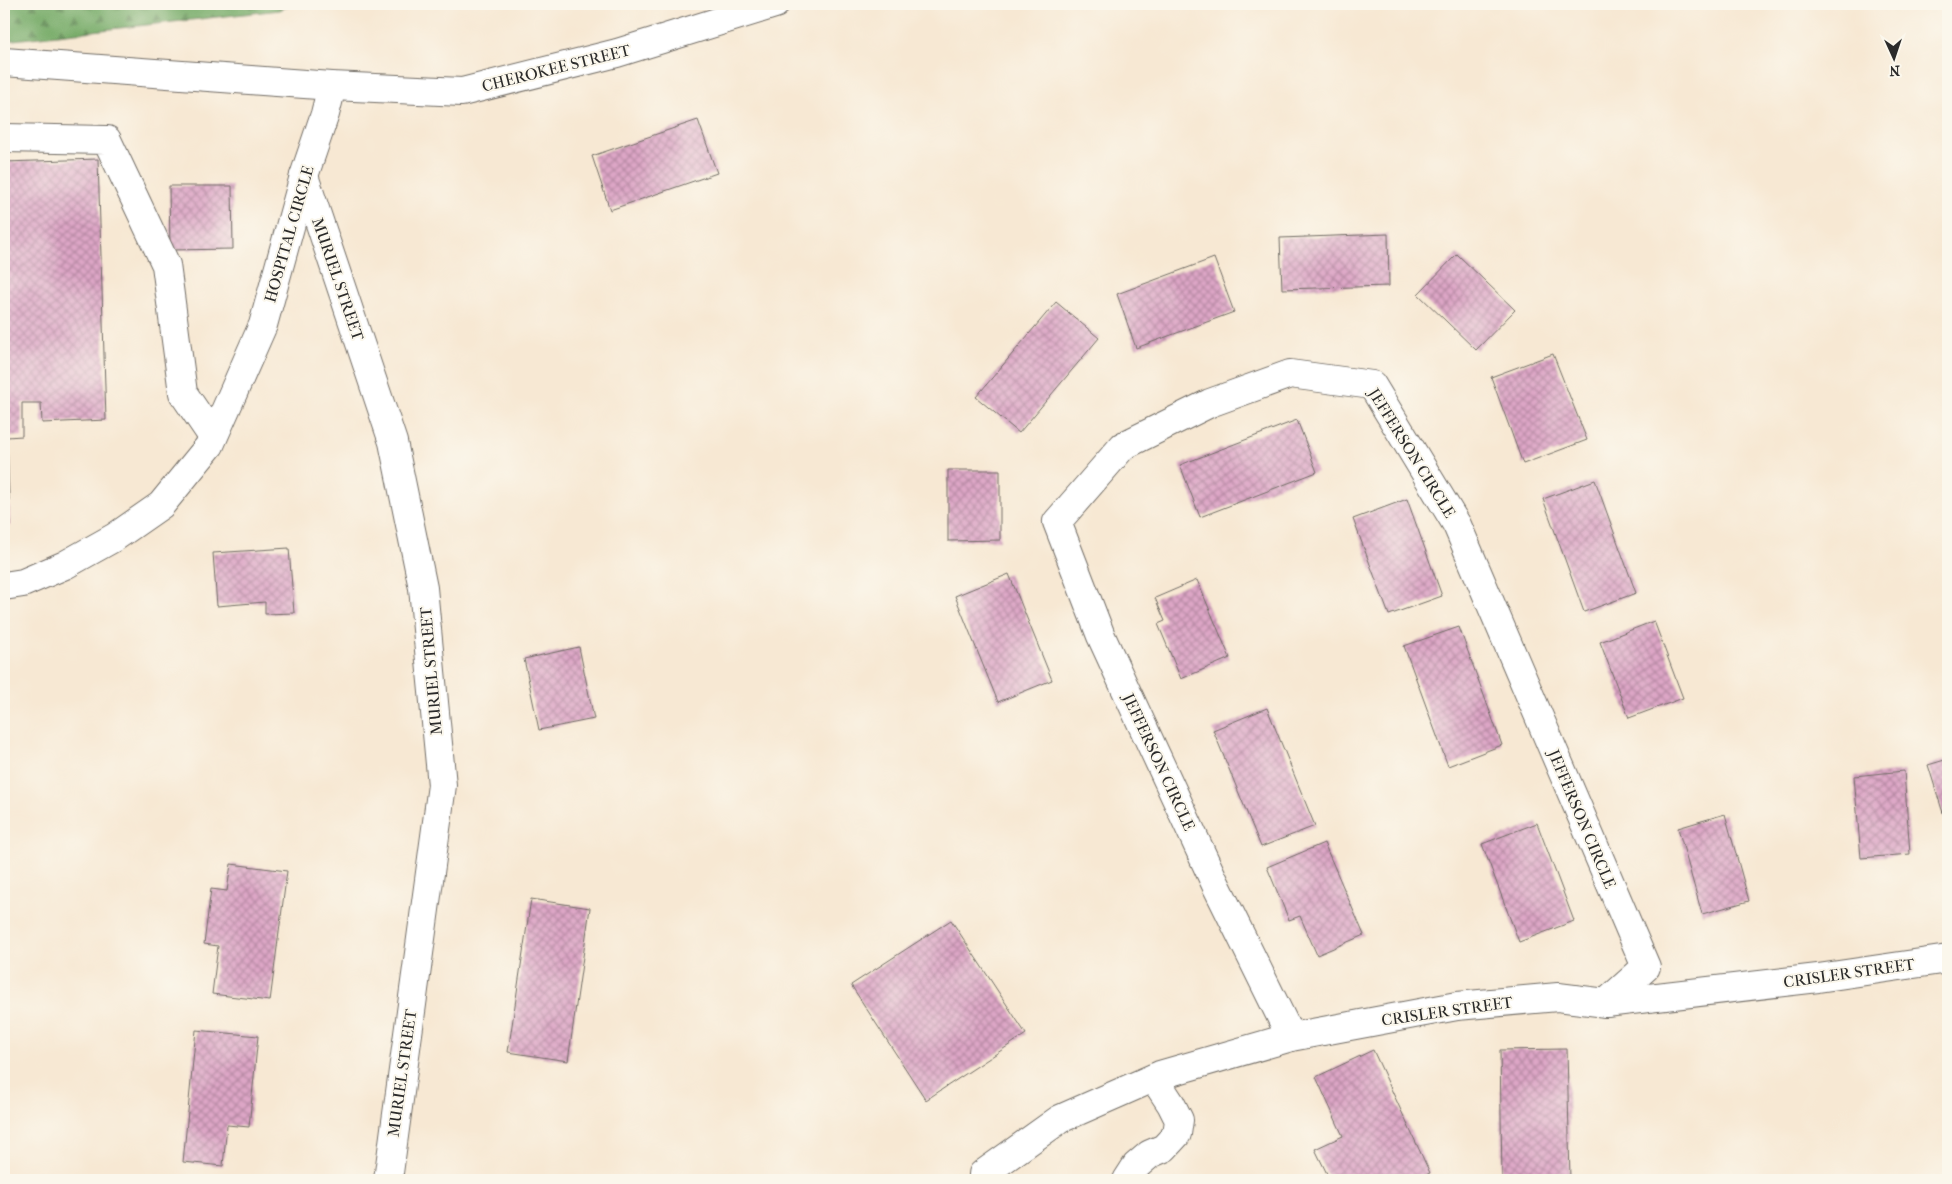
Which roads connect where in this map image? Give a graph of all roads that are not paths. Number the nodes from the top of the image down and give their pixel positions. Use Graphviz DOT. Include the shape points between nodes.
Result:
graph roads {
  1 [pos="775,4"];
  2 [pos="4,62"];
  3 [pos="332,86"];
  4 [pos="4,138"];
  5 [pos="304,176"];
  6 [pos="214,437"];
  7 [pos="4,586"];
  8 [pos="1948,959"];
  9 [pos="1606,1003"];
  10 [pos="1291,1037"];
  11 [pos="1154,1078"];
  12 [pos="984,1178"];
  13 [pos="388,1180"];
  14 [pos="1127,1180"];
  1 -- 3 [label="street, CHEROKEE STREET" via="617,53 462,92"];
  2 -- 3 [label="street"];
  3 -- 5 [label="street, HOSPITAL CIRCLE"];
  4 -- 6 [label="street" via="107,140 166,266 183,393"];
  5 -- 6 [label="street, HOSPITAL CIRCLE" via="263,326"];
  5 -- 13 [label="street, MURIEL STREET" via="393,442 424,588 442,785"];
  6 -- 7 [label="street, HOSPITAL CIRCLE" via="162,505 115,538 64,565 23,583"];
  8 -- 9 [label="street, CRISLER STREET"];
  9 -- 10 [label="street, CRISLER STREET" via="1558,997 1457,1006"];
  9 -- 10 [label="street, JEFFERSON CIRCLE" via="1646,967 1457,525 1372,385 1290,374 1210,403 1122,446 1057,522 1101,636"];
  10 -- 11 [label="street, CRISLER STREET"];
  11 -- 12 [label="street, CRISLER STREET" via="1060,1119"];
  11 -- 14 [label="street" via="1179,1120 1176,1134 1164,1148 1150,1154 1136,1166"];
}
